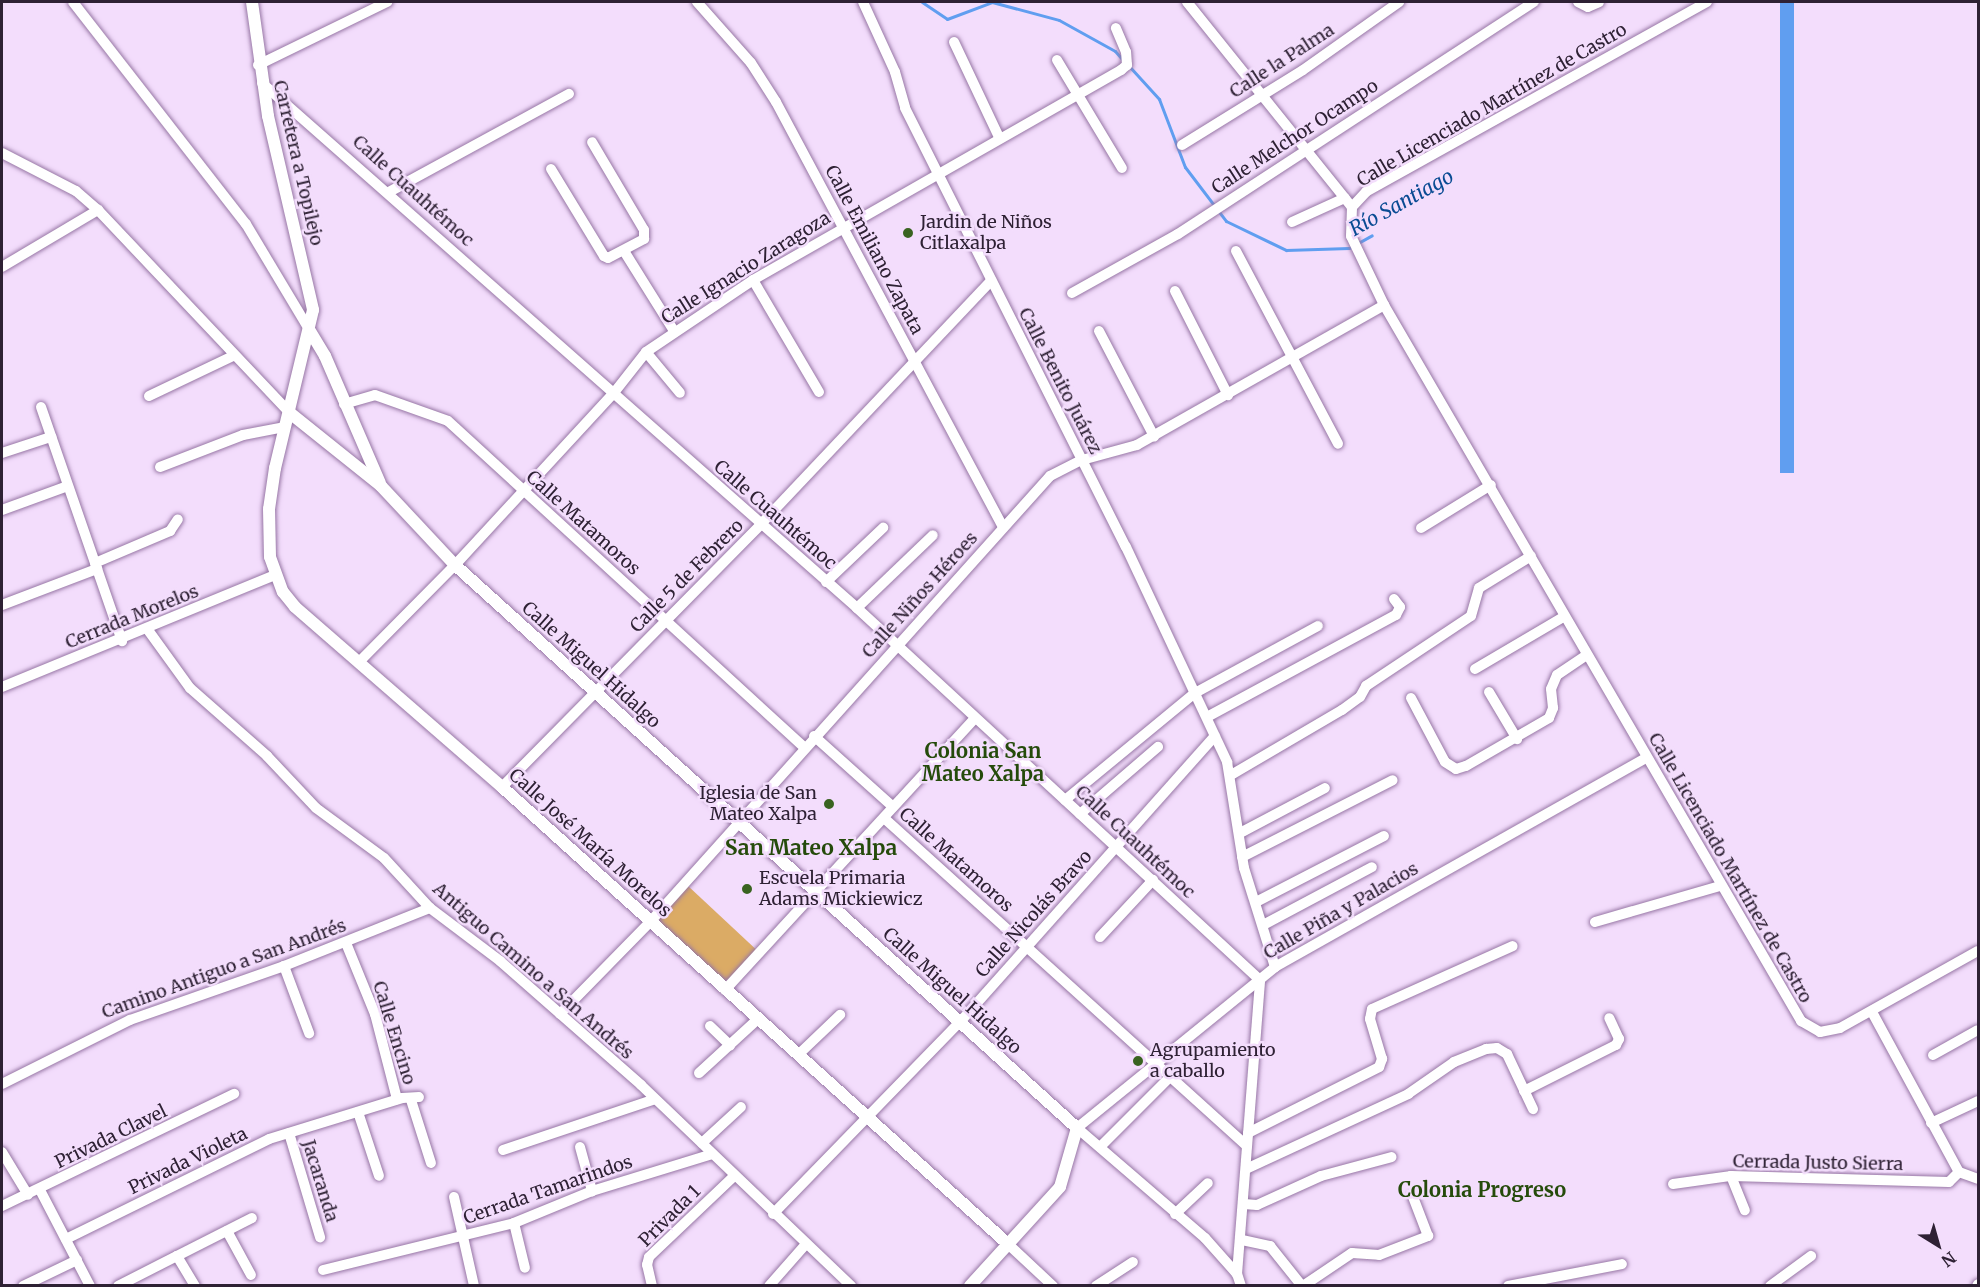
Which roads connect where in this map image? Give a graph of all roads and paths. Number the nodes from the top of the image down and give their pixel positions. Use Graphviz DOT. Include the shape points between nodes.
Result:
graph roads {
  1 [pos="73,2"];
  2 [pos="252,2"];
  3 [pos="387,2"];
  4 [pos="697,2"];
  5 [pos="863,2"];
  6 [pos="1187,2"];
  7 [pos="1399,2"];
  8 [pos="1533,2"];
  9 [pos="1578,2"];
  10 [pos="1599,2"];
  11 [pos="1707,2"];
  12 [pos="1116,28"];
  13 [pos="954,42"];
  14 [pos="1057,60"];
  15 [pos="258,65"];
  16 [pos="262,83"];
  17 [pos="1262,93"];
  18 [pos="569,94"];
  19 [pos="1076,95"];
  20 [pos="999,137"];
  21 [pos="592,142"];
  22 [pos="1182,145"];
  23 [pos="1307,149"];
  24 [pos="2,153"];
  25 [pos="1122,168"];
  26 [pos="551,169"];
  27 [pos="936,173"];
  28 [pos="389,192"];
  29 [pos="1348,203"];
  30 [pos="98,210"];
  31 [pos="1292,222"];
  32 [pos="843,227"];
  33 [pos="624,251"];
  34 [pos="1236,251"];
  35 [pos="2,267"];
  36 [pos="753,280"];
  37 [pos="991,281"];
  38 [pos="1175,291"];
  39 [pos="1072,293"];
  40 [pos="1384,305"];
  41 [pos="310,331"];
  42 [pos="674,331"];
  43 [pos="1099,331"];
  44 [pos="646,352"];
  45 [pos="233,356"];
  46 [pos="1295,358"];
  47 [pos="914,362"];
  48 [pos="819,392"];
  49 [pos="680,393"];
  50 [pos="613,394"];
  51 [pos="1228,395"];
  52 [pos="149,396"];
  53 [pos="344,404"];
  54 [pos="41,407"];
  55 [pos="290,413"];
  56 [pos="285,427"];
  57 [pos="1154,436"];
  58 [pos="51,437"];
  59 [pos="1338,444"];
  60 [pos="2,453"];
  61 [pos="1082,460"];
  62 [pos="160,467"];
  63 [pos="1491,485"];
  64 [pos="68,486"];
  65 [pos="381,486"];
  66 [pos="523,491"];
  67 [pos="2,510"];
  68 [pos="177,519"];
  69 [pos="761,524"];
  70 [pos="1003,527"];
  71 [pos="883,528"];
  72 [pos="1421,528"];
  73 [pos="933,535"];
  74 [pos="1531,556"];
  75 [pos="455,565"];
  76 [pos="96,566"];
  77 [pos="275,575"];
  78 [pos="826,582"];
  79 [pos="1394,599"];
  80 [pos="2,605"];
  81 [pos="857,608"];
  82 [pos="1565,616"];
  83 [pos="665,621"];
  84 [pos="1318,626"];
  85 [pos="148,630"];
  86 [pos="122,641"];
  87 [pos="896,646"];
  88 [pos="1587,655"];
  89 [pos="360,661"];
  90 [pos="1475,669"];
  91 [pos="2,687"];
  92 [pos="1489,692"];
  93 [pos="596,693"];
  94 [pos="1195,693"];
  95 [pos="1411,698"];
  96 [pos="1207,717"];
  97 [pos="975,718"];
  98 [pos="814,736"];
  99 [pos="1215,736"];
  100 [pos="1517,740"];
  101 [pos="804,747"];
  102 [pos="1158,747"];
  103 [pos="1646,758"];
  104 [pos="1231,775"];
  105 [pos="1393,780"];
  106 [pos="502,787"];
  107 [pos="1325,788"];
  108 [pos="1065,800"];
  109 [pos="893,807"];
  110 [pos="1080,814"];
  111 [pos="884,818"];
  112 [pos="738,822"];
  113 [pos="1240,833"];
  114 [pos="1384,836"];
  115 [pos="1116,847"];
  116 [pos="1242,857"];
  117 [pos="1372,867"];
  118 [pos="1153,880"];
  119 [pos="1720,886"];
  120 [pos="815,893"];
  121 [pos="1256,902"];
  122 [pos="430,908"];
  123 [pos="1595,921"];
  124 [pos="650,922"];
  125 [pos="1264,924"];
  126 [pos="1100,937"];
  127 [pos="346,943"];
  128 [pos="1028,946"];
  129 [pos="1513,946"];
  130 [pos="1978,951"];
  131 [pos="284,966"];
  132 [pos="1275,967"];
  133 [pos="1260,980"];
  134 [pos="725,990"];
  135 [pos="1872,1012"];
  136 [pos="560,1014"];
  137 [pos="840,1016"];
  138 [pos="759,1018"];
  139 [pos="1609,1018"];
  140 [pos="960,1022"];
  141 [pos="710,1026"];
  142 [pos="1978,1030"];
  143 [pos="309,1033"];
  144 [pos="730,1045"];
  145 [pos="799,1054"];
  146 [pos="1933,1055"];
  147 [pos="1159,1063"];
  148 [pos="699,1073"];
  149 [pos="1171,1076"];
  150 [pos="2,1084"];
  151 [pos="1524,1090"];
  152 [pos="234,1094"];
  153 [pos="397,1099"];
  154 [pos="655,1099"];
  155 [pos="1978,1101"];
  156 [pos="741,1107"];
  157 [pos="1533,1109"];
  158 [pos="358,1112"];
  159 [pos="868,1120"];
  160 [pos="1931,1123"];
  161 [pos="1077,1128"];
  162 [pos="289,1134"];
  163 [pos="1247,1139"];
  164 [pos="702,1143"];
  165 [pos="580,1147"];
  166 [pos="1100,1148"];
  167 [pos="503,1150"];
  168 [pos="2,1152"];
  169 [pos="712,1154"];
  170 [pos="1392,1156"];
  171 [pos="431,1163"];
  172 [pos="1246,1169"];
  173 [pos="1959,1172"];
  174 [pos="378,1176"];
  175 [pos="734,1176"];
  176 [pos="1731,1176"];
  177 [pos="1978,1179"];
  178 [pos="1208,1183"];
  179 [pos="1673,1184"];
  180 [pos="40,1190"];
  181 [pos="592,1191"];
  182 [pos="28,1195"];
  183 [pos="454,1197"];
  184 [pos="1413,1197"];
  185 [pos="1244,1204"];
  186 [pos="2,1206"];
  187 [pos="1744,1210"];
  188 [pos="773,1214"];
  189 [pos="1175,1214"];
  190 [pos="252,1218"];
  191 [pos="514,1223"];
  192 [pos="228,1231"];
  193 [pos="462,1237"];
  194 [pos="320,1238"];
  195 [pos="66,1239"];
  196 [pos="1242,1240"];
  197 [pos="1008,1244"];
  198 [pos="805,1245"];
  199 [pos="177,1256"];
  200 [pos="1811,1256"];
  201 [pos="77,1260"];
  202 [pos="1133,1262"];
  203 [pos="1622,1264"];
  204 [pos="525,1268"];
  205 [pos="323,1270"];
  206 [pos="1237,1274"];
  207 [pos="251,1275"];
  208 [pos="1526,1284"];
  209 [pos="22,1286"];
  210 [pos="90,1286"];
  211 [pos="118,1286"];
  212 [pos="195,1286"];
  213 [pos="474,1286"];
  214 [pos="652,1286"];
  215 [pos="769,1286"];
  216 [pos="851,1286"];
  217 [pos="970,1286"];
  218 [pos="1053,1286"];
  219 [pos="1096,1286"];
  220 [pos="1241,1286"];
  221 [pos="1302,1286"];
  222 [pos="1508,1286"];
  223 [pos="1770,1286"];
  1 -- 41 [label="street" via="246,224"];
  2 -- 15 [label="main road, Carretera a Topilejo"];
  3 -- 15 [label="street"];
  4 -- 32 [label="street, Calle Emiliano Zapata" via="752,63"];
  5 -- 27 [label="street, Calle Benito Juárez"];
  6 -- 17 [label="street"];
  7 -- 17 [label="street, Calle la Palma" via="1303,70"];
  8 -- 23 [label="street, Calle Melchor Ocampo"];
  9 -- 10 [label="street" via="1588,7"];
  11 -- 29 [label="street, Calle Licenciado Martínez de Castro"];
  12 -- 19 [label="street, Calle Ignacio Zaragoza" via="1127,65"];
  13 -- 20 [label="street"];
  14 -- 19 [label="street"];
  15 -- 16 [label="main road, Carretera a Topilejo"];
  16 -- 28 [label="street, Calle Cuauhtémoc"];
  16 -- 41 [label="main road, Carretera a Topilejo" via="310,293"];
  17 -- 22 [label="street, Calle la Palma"];
  17 -- 23 [label="street"];
  18 -- 28 [label="street"];
  19 -- 20 [label="street, Calle Ignacio Zaragoza"];
  19 -- 25 [label="street"];
  20 -- 27 [label="street, Calle Ignacio Zaragoza"];
  21 -- 33 [label="street" via="646,235"];
  23 -- 29 [label="street"];
  23 -- 39 [label="street, Calle Melchor Ocampo" via="1178,234"];
  24 -- 30 [label="street" via="76,191"];
  26 -- 33 [label="street" via="604,256"];
  27 -- 32 [label="street, Calle Ignacio Zaragoza"];
  27 -- 37 [label="street, Calle Benito Juárez"];
  28 -- 50 [label="street, Calle Cuauhtémoc"];
  29 -- 31 [label="street"];
  29 -- 40 [label="street, Calle Licenciado Martínez de Castro" via="1351,236"];
  30 -- 35 [label="street"];
  30 -- 45 [label="street"];
  32 -- 36 [label="street, Calle Ignacio Zaragoza"];
  32 -- 47 [label="street, Calle Emiliano Zapata"];
  33 -- 42 [label="street"];
  34 -- 46 [label="street"];
  36 -- 42 [label="street, Calle Ignacio Zaragoza"];
  36 -- 48 [label="street"];
  37 -- 47 [label="street, Calle 5 de Febrero"];
  37 -- 61 [label="street, Calle Benito Juárez"];
  38 -- 51 [label="street"];
  40 -- 46 [label="street, Calle Niños Héroes"];
  40 -- 63 [label="street, Calle Licenciado Martínez de Castro"];
  41 -- 53 [label="main road, Calle Miguel Hidalgo" via="325,356"];
  41 -- 55 [label="main road, Carretera a Topilejo"];
  42 -- 44 [label="street, Calle Ignacio Zaragoza"];
  43 -- 57 [label="street"];
  44 -- 49 [label="street"];
  44 -- 50 [label="street, Calle Ignacio Zaragoza"];
  45 -- 52 [label="street"];
  45 -- 55 [label="street"];
  46 -- 51 [label="street, Calle Niños Héroes"];
  46 -- 59 [label="street"];
  47 -- 69 [label="street, Calle 5 de Febrero"];
  47 -- 70 [label="street, Calle Emiliano Zapata"];
  50 -- 66 [label="street, Calle Ignacio Zaragoza"];
  50 -- 69 [label="street, Calle Cuauhtémoc"];
  51 -- 57 [label="street, Calle Niños Héroes"];
  53 -- 65 [label="main road, Calle Miguel Hidalgo"];
  53 -- 66 [label="street, Calle Matamoros" via="375,395 439,415"];
  54 -- 58 [label="street"];
  55 -- 56 [label="main road, Calle José María Morelos"];
  55 -- 65 [label="main road, Calle Miguel Hidalgo"];
  56 -- 62 [label="street" via="243,435"];
  56 -- 77 [label="main road, Calle José María Morelos" via="270,509 269,548"];
  57 -- 61 [label="street, Calle Niños Héroes" via="1137,445"];
  58 -- 60 [label="street"];
  58 -- 64 [label="street"];
  61 -- 70 [label="street, Calle Niños Héroes" via="1050,476"];
  61 -- 94 [label="street, Calle Benito Juárez"];
  63 -- 72 [label="street"];
  63 -- 74 [label="street, Calle Licenciado Martínez de Castro"];
  64 -- 67 [label="street"];
  64 -- 76 [label="street"];
  65 -- 75 [label="main road, Calle Miguel Hidalgo"];
  66 -- 75 [label="street, Calle Ignacio Zaragoza"];
  66 -- 83 [label="street, Calle Matamoros"];
  68 -- 76 [label="street" via="170,531"];
  69 -- 78 [label="street, Calle Cuauhtémoc"];
  69 -- 83 [label="street, Calle 5 de Febrero"];
  70 -- 87 [label="street, Calle Niños Héroes"];
  71 -- 78 [label="street"];
  73 -- 81 [label="street"];
  74 -- 82 [label="street, Calle Licenciado Martínez de Castro"];
  74 -- 104 [label="street" via="1479,588 1471,616 1366,686 1360,697 1342,710"];
  75 -- 89 [label="street, Calle Ignacio Zaragoza"];
  75 -- 93 [label="main road, Calle Miguel Hidalgo"];
  76 -- 80 [label="street"];
  76 -- 86 [label="street"];
  77 -- 85 [label="street, Cerrada Morelos"];
  77 -- 89 [label="main road, Calle José María Morelos" via="295,607"];
  78 -- 81 [label="street, Calle Cuauhtémoc"];
  79 -- 96 [label="street" via="1400,607 1396,615"];
  81 -- 87 [label="street, Calle Cuauhtémoc"];
  82 -- 88 [label="street, Calle Licenciado Martínez de Castro"];
  82 -- 90 [label="street"];
  83 -- 93 [label="street, Calle 5 de Febrero"];
  83 -- 101 [label="street, Calle Matamoros"];
  84 -- 94 [label="street"];
  85 -- 86 [label="street, Cerrada Morelos"];
  85 -- 122 [label="street, Antiguo Camino a San Andrés" via="172,666 208,706 267,756 316,808 384,858"];
  86 -- 91 [label="street, Cerrada Morelos"];
  87 -- 97 [label="street, Calle Cuauhtémoc"];
  87 -- 98 [label="street, Calle Niños Héroes"];
  88 -- 100 [label="street" via="1557,675 1551,689 1553,708 1549,718"];
  88 -- 103 [label="street, Calle Licenciado Martínez de Castro"];
  89 -- 106 [label="main road, Calle José María Morelos"];
  92 -- 100 [label="street"];
  93 -- 106 [label="street, Calle 5 de Febrero"];
  93 -- 112 [label="main road, Calle Miguel Hidalgo"];
  94 -- 96 [label="street, Calle Benito Juárez"];
  94 -- 108 [label="street"];
  95 -- 100 [label="street" via="1445,762 1456,769"];
  96 -- 99 [label="street, Calle Benito Juárez"];
  97 -- 108 [label="street, Calle Cuauhtémoc"];
  97 -- 109 [label="street"];
  98 -- 101 [label="street, Calle Niños Héroes"];
  98 -- 109 [label="street, Calle Matamoros"];
  99 -- 104 [label="street, Calle Benito Juárez"];
  99 -- 115 [label="street, Calle Nicolás Bravo"];
  101 -- 112 [label="street, Calle Niños Héroes"];
  102 -- 110 [label="street"];
  103 -- 119 [label="street, Calle Licenciado Martínez de Castro"];
  103 -- 132 [label="street, Calle Piña y Palacios"];
  104 -- 113 [label="street, Calle Benito Juárez"];
  105 -- 116 [label="street"];
  106 -- 124 [label="main road, Calle José María Morelos"];
  107 -- 113 [label="street"];
  108 -- 110 [label="street, Calle Cuauhtémoc"];
  109 -- 111 [label="street"];
  110 -- 115 [label="street, Calle Cuauhtémoc"];
  111 -- 120 [label="street"];
  111 -- 128 [label="street, Calle Matamoros"];
  112 -- 120 [label="main road, Calle Miguel Hidalgo"];
  112 -- 124 [label="street, Calle Niños Héroes"];
  113 -- 116 [label="street, Calle Benito Juárez"];
  114 -- 121 [label="street"];
  115 -- 118 [label="street, Calle Cuauhtémoc"];
  115 -- 128 [label="street, Calle Nicolás Bravo"];
  116 -- 121 [label="street, Calle Benito Juárez"];
  117 -- 125 [label="street"];
  118 -- 126 [label="street"];
  118 -- 133 [label="street, Calle Cuauhtémoc"];
  119 -- 123 [label="street"];
  119 -- 135 [label="street, Calle Licenciado Martínez de Castro" via="1801,1021 1812,1029 1830,1032"];
  120 -- 134 [label="street"];
  120 -- 140 [label="main road, Calle Miguel Hidalgo"];
  121 -- 125 [label="street, Calle Benito Juárez"];
  122 -- 127 [label="street, Camino Antiguo a San Andrés"];
  122 -- 136 [label="street, Antiguo Camino a San Andrés" via="500,961"];
  124 -- 134 [label="main road, Calle José María Morelos"];
  124 -- 136 [label="street, Calle Niños Héroes"];
  125 -- 132 [label="street, Calle Benito Juárez"];
  127 -- 131 [label="street, Camino Antiguo a San Andrés"];
  127 -- 153 [label="street, Calle Encino" via="375,1014"];
  128 -- 140 [label="street, Calle Nicolás Bravo"];
  128 -- 147 [label="street, Calle Matamoros"];
  129 -- 163 [label="street" via="1372,1009 1370,1020 1382,1059 1379,1066"];
  130 -- 135 [label="street, Calle Licenciado Martínez de Castro"];
  131 -- 143 [label="street"];
  131 -- 150 [label="street, Camino Antiguo a San Andrés" via="130,1020"];
  132 -- 133 [label="street, Calle Piña y Palacios"];
  133 -- 147 [label="street, Calle Piña y Palacios"];
  133 -- 163 [label="street"];
  134 -- 138 [label="main road, Calle José María Morelos"];
  135 -- 160 [label="street"];
  136 -- 154 [label="street, Antiguo Camino a San Andrés"];
  137 -- 145 [label="street"];
  138 -- 144 [label="street"];
  138 -- 145 [label="main road, Calle José María Morelos"];
  139 -- 151 [label="street" via="1618,1039 1616,1045"];
  140 -- 159 [label="street, Calle Nicolás Bravo"];
  140 -- 161 [label="main road, Calle Miguel Hidalgo"];
  141 -- 144 [label="street"];
  142 -- 146 [label="street"];
  144 -- 148 [label="street"];
  145 -- 159 [label="main road, Calle José María Morelos"];
  147 -- 149 [label="street, Calle Matamoros"];
  147 -- 161 [label="street, Calle Piña y Palacios"];
  149 -- 163 [label="street, Calle Matamoros"];
  149 -- 166 [label="street"];
  151 -- 157 [label="street"];
  151 -- 172 [label="street" via="1507,1054 1497,1048 1486,1049 1454,1062 1408,1094"];
  152 -- 180 [label="street, Privada Clavel"];
  153 -- 158 [label="street, Privada Violeta"];
  153 -- 171 [label="street" via="415,1099"];
  154 -- 164 [label="street, Antiguo Camino a San Andrés"];
  154 -- 167 [label="street"];
  155 -- 160 [label="street"];
  156 -- 164 [label="street"];
  158 -- 162 [label="street, Privada Violeta"];
  158 -- 174 [label="street"];
  159 -- 188 [label="street, Calle Nicolás Bravo"];
  159 -- 197 [label="main road, Calle José María Morelos"];
  160 -- 173 [label="street"];
  161 -- 166 [label="street, Calle Miguel Hidalgo"];
  161 -- 197 [label="main road" via="1060,1187"];
  162 -- 194 [label="street, Jacaranda"];
  162 -- 195 [label="street, Privada Violeta" via="220,1162"];
  163 -- 172 [label="street"];
  164 -- 169 [label="street, Antiguo Camino a San Andrés"];
  165 -- 181 [label="street"];
  166 -- 189 [label="street, Calle Miguel Hidalgo"];
  168 -- 182 [label="street"];
  169 -- 175 [label="street, Antiguo Camino a San Andrés"];
  169 -- 181 [label="street, Cerrada Tamarindos"];
  170 -- 185 [label="street" via="1321,1176 1257,1205"];
  172 -- 185 [label="street"];
  173 -- 176 [label="street, Cerrada Justo Sierra" via="1949,1182"];
  173 -- 177 [label="street"];
  175 -- 188 [label="street, Antiguo Camino a San Andrés"];
  175 -- 214 [label="street, Privada 1" via="649,1257 646,1265"];
  176 -- 179 [label="street, Cerrada Justo Sierra"];
  176 -- 187 [label="street"];
  178 -- 189 [label="street"];
  180 -- 182 [label="street, Privada Clavel"];
  180 -- 195 [label="street"];
  181 -- 191 [label="street, Cerrada Tamarindos"];
  182 -- 186 [label="street, Privada Clavel"];
  183 -- 193 [label="street"];
  184 -- 221 [label="street" via="1428,1236 1379,1255 1352,1252"];
  185 -- 196 [label="street"];
  188 -- 198 [label="street, Antiguo Camino a San Andrés"];
  189 -- 206 [label="street, Calle Miguel Hidalgo" via="1205,1238"];
  190 -- 192 [label="street"];
  191 -- 193 [label="street, Cerrada Tamarindos"];
  191 -- 204 [label="street"];
  192 -- 199 [label="street"];
  192 -- 207 [label="street"];
  193 -- 205 [label="street, Cerrada Tamarindos"];
  193 -- 213 [label="street"];
  195 -- 201 [label="street"];
  196 -- 206 [label="street"];
  196 -- 221 [label="street" via="1270,1246"];
  197 -- 217 [label="main road"];
  197 -- 218 [label="street"];
  198 -- 215 [label="street"];
  198 -- 216 [label="street, Antiguo Camino a San Andrés"];
  199 -- 211 [label="street"];
  199 -- 212 [label="street"];
  200 -- 223 [label="street"];
  201 -- 209 [label="street"];
  201 -- 210 [label="street"];
  202 -- 219 [label="street"];
  203 -- 208 [label="street"];
  206 -- 220 [label="street"];
  208 -- 222 [label="street"];
}
